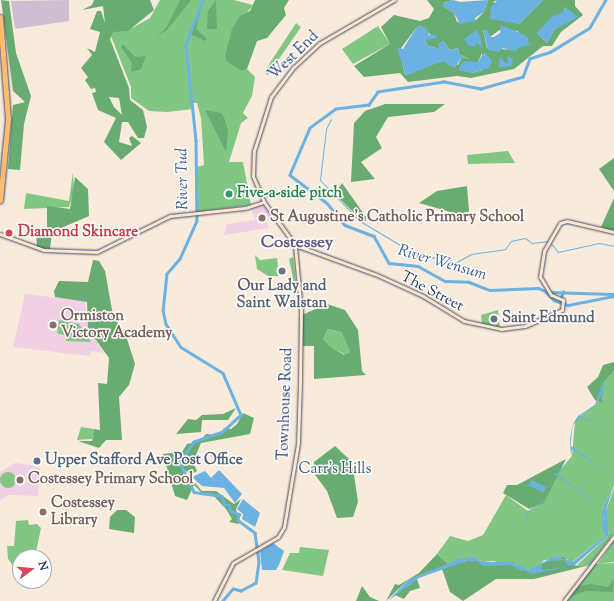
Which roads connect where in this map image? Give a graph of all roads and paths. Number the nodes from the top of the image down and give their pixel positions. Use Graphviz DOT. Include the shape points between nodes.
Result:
graph roads {
  1 [pos="394,0"];
  2 [pos="0,17"];
  3 [pos="0,35"];
  4 [pos="2,52"];
  5 [pos="0,201"];
  6 [pos="264,202"];
  7 [pos="614,232"];
  8 [pos="0,233"];
  9 [pos="294,245"];
  10 [pos="614,536"];
  11 [pos="214,601"];
  12 [pos="564,601"];
  1 -- 6 [label="street, West End" via="320,43 275,90 253,163 254,180"];
  2 -- 4 [label="highway"];
  3 -- 4 [label="highway"];
  4 -- 5 [label="highway" via="8,111"];
  6 -- 8 [label="street" via="245,208 170,216 97,252 49,251 6,238"];
  6 -- 9 [label="street, West End"];
  7 -- 9 [label="street, The Street" via="564,221 544,251 540,277 550,292 562,299 561,311 518,328 472,324 377,275"];
  9 -- 11 [label="street, Townhouse Road" via="301,310 297,450 283,530 231,566"];
  10 -- 12 [label="street"];
}
